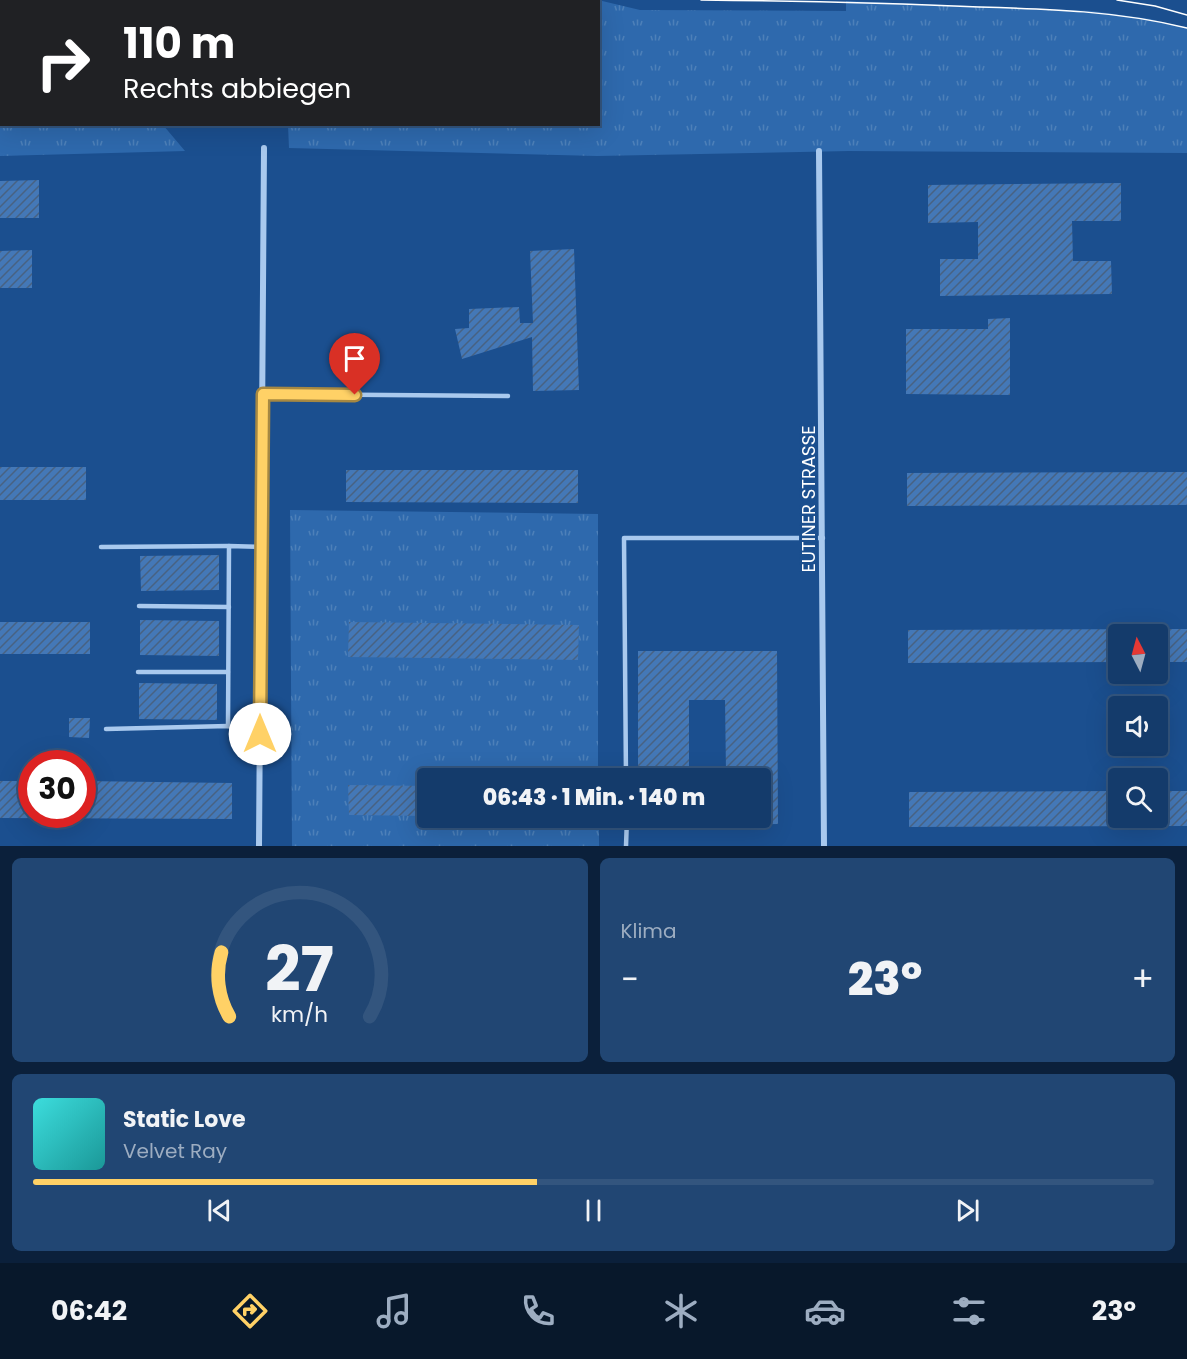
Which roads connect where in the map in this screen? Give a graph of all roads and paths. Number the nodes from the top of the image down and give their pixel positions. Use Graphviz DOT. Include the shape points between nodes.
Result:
graph roads {
  1 [pos="264,148"];
  2 [pos="819,151"];
  3 [pos="263,394"];
  4 [pos="508,396"];
  5 [pos="823,538"];
  6 [pos="229,546"];
  7 [pos="261,546"];
  8 [pos="101,547"];
  9 [pos="139,606"];
  10 [pos="229,607"];
  11 [pos="138,672"];
  12 [pos="228,672"];
  13 [pos="228,726"];
  14 [pos="106,729"];
  15 [pos="260,734"];
  16 [pos="626,768"];
  17 [pos="627,828"];
  18 [pos="259,846"];
  19 [pos="626,846"];
  20 [pos="824,846"];
  1 -- 3 [label="street"];
  2 -- 5 [label="street, EUTINER STRASSE"];
  3 -- 4 [label="lane"];
  3 -- 7 [label="street"];
  5 -- 16 [label="lane" via="624,538"];
  5 -- 20 [label="street, EUTINER STRASSE"];
  6 -- 7 [label="lane"];
  6 -- 8 [label="lane"];
  6 -- 10 [label="lane"];
  7 -- 15 [label="street"];
  9 -- 10 [label="lane"];
  10 -- 12 [label="lane"];
  11 -- 12 [label="lane"];
  12 -- 13 [label="lane"];
  13 -- 14 [label="lane"];
  13 -- 15 [label="lane"];
  15 -- 18 [label="street"];
  17 -- 19 [label="lane"];
}
